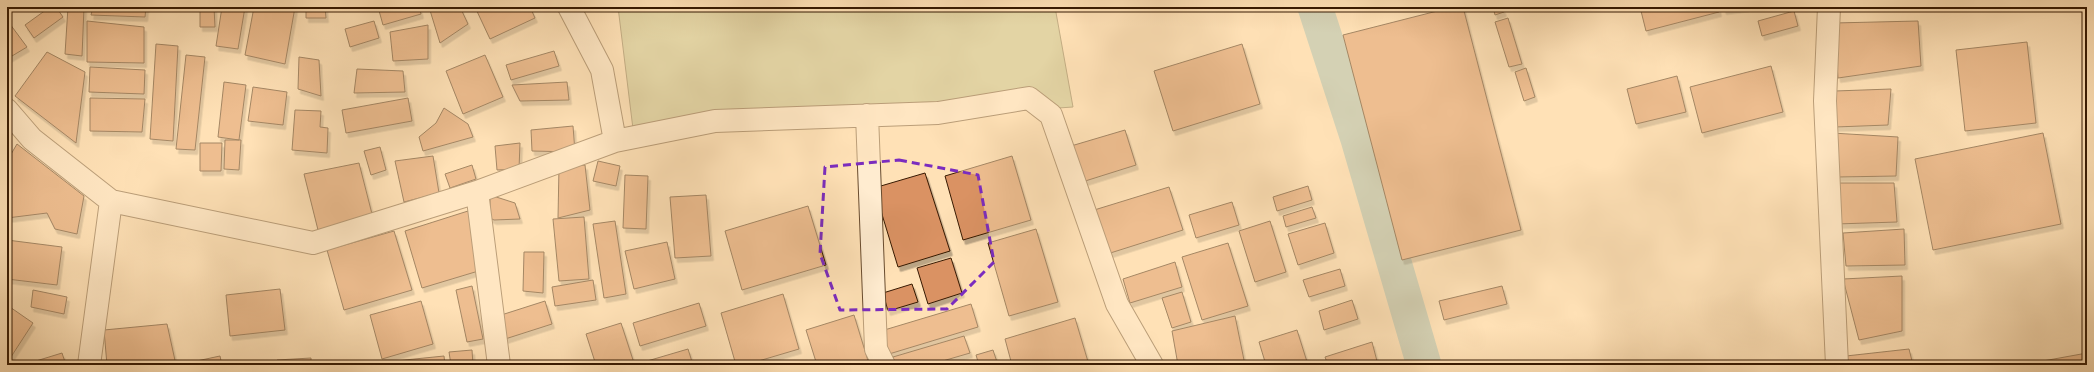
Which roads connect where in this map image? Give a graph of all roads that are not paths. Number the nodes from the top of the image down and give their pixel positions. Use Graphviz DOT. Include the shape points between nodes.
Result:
graph roads {
  1 [pos="569,7"];
  2 [pos="1830,7"];
  3 [pos="7,110"];
  4 [pos="867,115"];
  5 [pos="615,141"];
  6 [pos="477,192"];
  7 [pos="111,202"];
  8 [pos="89,365"];
  9 [pos="499,365"];
  10 [pos="884,365"];
  11 [pos="1152,365"];
  12 [pos="1837,365"];
  1 -- 5 [label="street" via="602,70"];
  2 -- 12 [label="street" via="1825,101"];
  3 -- 7 [label="street" via="32,139"];
  4 -- 5 [label="street" via="714,121"];
  4 -- 10 [label="street" via="876,349"];
  4 -- 11 [label="street" via="938,113 1029,98 1051,116 1117,304"];
  5 -- 6 [label="street"];
  6 -- 7 [label="street" via="313,243"];
  6 -- 9 [label="street"];
  7 -- 8 [label="street"];
}
